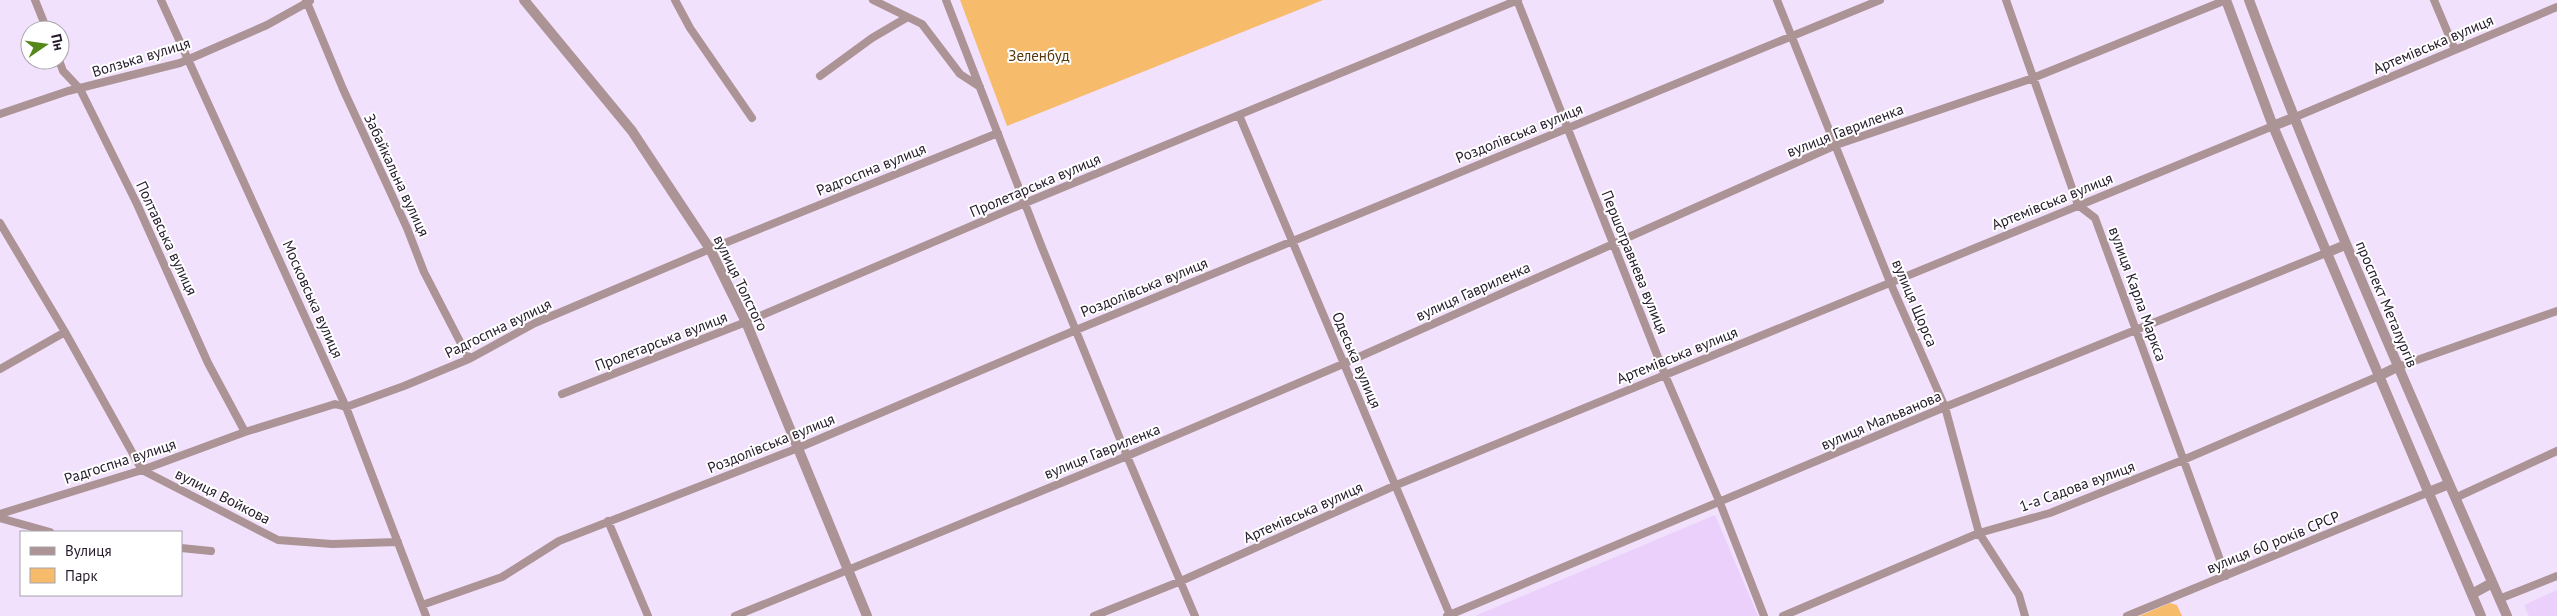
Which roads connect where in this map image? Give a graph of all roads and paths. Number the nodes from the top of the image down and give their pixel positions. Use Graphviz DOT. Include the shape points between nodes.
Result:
graph roads {
  1 [pos="35,0"];
  2 [pos="161,0"];
  3 [pos="524,0"];
  4 [pos="675,0"];
  5 [pos="873,0"];
  6 [pos="946,0"];
  7 [pos="1517,0"];
  8 [pos="1777,0"];
  9 [pos="1880,0"];
  10 [pos="2006,0"];
  11 [pos="2226,0"];
  12 [pos="2249,0"];
  13 [pos="2434,0"];
  14 [pos="309,1"];
  15 [pos="2557,7"];
  16 [pos="906,18"];
  17 [pos="43,20"];
  18 [pos="1791,36"];
  19 [pos="2455,50"];
  20 [pos="189,58"];
  21 [pos="63,70"];
  22 [pos="820,76"];
  23 [pos="2033,78"];
  24 [pos="980,87"];
  25 [pos="80,89"];
  26 [pos="0,114"];
  27 [pos="1239,115"];
  28 [pos="752,118"];
  29 [pos="2293,118"];
  30 [pos="2273,126"];
  31 [pos="1568,128"];
  32 [pos="998,133"];
  33 [pos="1836,145"];
  34 [pos="1025,203"];
  35 [pos="2078,204"];
  36 [pos="0,223"];
  37 [pos="1292,241"];
  38 [pos="1613,244"];
  39 [pos="2345,244"];
  40 [pos="710,249"];
  41 [pos="2326,253"];
  42 [pos="1890,282"];
  43 [pos="2557,311"];
  44 [pos="746,322"];
  45 [pos="1076,330"];
  46 [pos="2136,330"];
  47 [pos="65,332"];
  48 [pos="468,359"];
  49 [pos="1343,364"];
  50 [pos="2397,367"];
  51 [pos="0,369"];
  52 [pos="1665,375"];
  53 [pos="2379,376"];
  54 [pos="562,394"];
  55 [pos="346,407"];
  56 [pos="1945,407"];
  57 [pos="245,432"];
  58 [pos="798,448"];
  59 [pos="2557,451"];
  60 [pos="1127,456"];
  61 [pos="2183,460"];
  62 [pos="142,470"];
  63 [pos="2449,484"];
  64 [pos="1394,486"];
  65 [pos="2429,492"];
  66 [pos="2455,498"];
  67 [pos="1720,503"];
  68 [pos="0,516"];
  69 [pos="608,521"];
  70 [pos="47,531"];
  71 [pos="1979,533"];
  72 [pos="398,542"];
  73 [pos="182,548"];
  74 [pos="211,550"];
  75 [pos="848,569"];
  76 [pos="2226,576"];
  77 [pos="2557,576"];
  78 [pos="1181,582"];
  79 [pos="2492,584"];
  80 [pos="2472,594"];
  81 [pos="2499,599"];
  82 [pos="422,605"];
  83 [pos="426,616"];
  84 [pos="648,616"];
  85 [pos="735,616"];
  86 [pos="867,616"];
  87 [pos="1094,616"];
  88 [pos="1196,616"];
  89 [pos="1449,616"];
  90 [pos="1764,616"];
  91 [pos="1783,616"];
  92 [pos="2025,616"];
  93 [pos="2127,616"];
  94 [pos="2481,616"];
  95 [pos="2507,616"];
  1 -- 17 [label="street"];
  2 -- 20 [label="street, Московська вулиця"];
  3 -- 40 [label="street, вулиця Толстого" via="632,131"];
  4 -- 28 [label="street" via="690,28"];
  5 -- 16 [label="street"];
  6 -- 24 [label="street"];
  7 -- 27 [label="street, Пролетарська вулиця"];
  7 -- 31 [label="street, Першотравнева вулиця"];
  8 -- 18 [label="street, вулиця Щорса"];
  9 -- 18 [label="street, Роздолівська вулиця"];
  10 -- 23 [label="street, вулиця Карла Маркса"];
  11 -- 23 [label="street, вулиця Гавриленка"];
  11 -- 30 [label="street"];
  12 -- 29 [label="street, проспект Металургів"];
  13 -- 19 [label="street"];
  14 -- 20 [label="street, Волзька вулиця" via="267,25"];
  14 -- 48 [label="street, Забайкальна вулиця" via="342,89 424,272"];
  15 -- 19 [label="street, Артемівська вулиця"];
  16 -- 22 [label="street"];
  16 -- 24 [label="street" via="922,24 960,74"];
  18 -- 31 [label="street, Роздолівська вулиця"];
  18 -- 33 [label="street, вулиця Щорса"];
  19 -- 29 [label="street, Артемівська вулиця"];
  20 -- 25 [label="street, Волзька вулиця"];
  20 -- 55 [label="street, Московська вулиця"];
  21 -- 25 [label="street, Полтавська вулиця"];
  23 -- 33 [label="street, вулиця Гавриленка"];
  23 -- 35 [label="street, вулиця Карла Маркса"];
  24 -- 32 [label="street"];
  25 -- 26 [label="street, Волзька вулиця"];
  25 -- 57 [label="street, Полтавська вулиця" via="138,204 208,363"];
  27 -- 34 [label="street, Пролетарська вулиця"];
  27 -- 37 [label="street, Одеська вулиця"];
  29 -- 30 [label="street"];
  29 -- 39 [label="street, проспект Металургів"];
  30 -- 35 [label="street, Артемівська вулиця"];
  30 -- 41 [label="street"];
  31 -- 37 [label="street, Роздолівська вулиця"];
  31 -- 38 [label="street, Першотравнева вулиця"];
  32 -- 34 [label="street"];
  32 -- 40 [label="street, Радгоспна вулиця"];
  33 -- 38 [label="street, вулиця Гавриленка"];
  33 -- 42 [label="street, вулиця Щорса"];
  34 -- 44 [label="street, Пролетарська вулиця"];
  34 -- 45 [label="street"];
  35 -- 42 [label="street, Артемівська вулиця"];
  35 -- 46 [label="street, вулиця Карла Маркса" via="2095,218"];
  36 -- 47 [label="street"];
  37 -- 45 [label="street, Роздолівська вулиця"];
  37 -- 49 [label="street, Одеська вулиця"];
  38 -- 49 [label="street, вулиця Гавриленка"];
  38 -- 52 [label="street, Першотравнева вулиця"];
  39 -- 41 [label="street"];
  39 -- 50 [label="street, проспект Металургів"];
  40 -- 44 [label="street, вулиця Толстого"];
  40 -- 48 [label="street, Радгоспна вулиця" via="535,323"];
  41 -- 46 [label="street, вулиця Мальванова"];
  41 -- 53 [label="street"];
  42 -- 52 [label="street, Артемівська вулиця"];
  42 -- 56 [label="street, вулиця Щорса"];
  43 -- 50 [label="street"];
  44 -- 54 [label="street, Пролетарська вулиця"];
  44 -- 58 [label="street, вулиця Толстого"];
  45 -- 58 [label="street, Роздолівська вулиця"];
  45 -- 60 [label="street"];
  46 -- 56 [label="street, вулиця Мальванова"];
  46 -- 61 [label="street, вулиця Карла Маркса"];
  47 -- 51 [label="street"];
  47 -- 62 [label="street"];
  48 -- 55 [label="street, Радгоспна вулиця"];
  49 -- 60 [label="street, вулиця Гавриленка"];
  49 -- 64 [label="street, Одеська вулиця"];
  50 -- 53 [label="street"];
  50 -- 63 [label="street, проспект Металургів"];
  52 -- 64 [label="street, Артемівська вулиця"];
  52 -- 67 [label="street, Першотравнева вулиця"];
  53 -- 61 [label="street, 1-а Садова вулиця"];
  53 -- 65 [label="street"];
  55 -- 57 [label="street, Радгоспна вулиця" via="335,404"];
  55 -- 72 [label="street, Московська вулиця"];
  56 -- 67 [label="street, вулиця Мальванова"];
  56 -- 71 [label="street, вулиця Щорса"];
  57 -- 62 [label="street, Радгоспна вулиця"];
  58 -- 69 [label="street, Роздолівська вулиця"];
  58 -- 75 [label="street, вулиця Толстого"];
  59 -- 66 [label="street"];
  60 -- 75 [label="street, вулиця Гавриленка"];
  60 -- 78 [label="street"];
  61 -- 71 [label="street, 1-а Садова вулиця" via="2050,513"];
  61 -- 76 [label="street, вулиця Карла Маркса"];
  62 -- 68 [label="street, Радгоспна вулиця"];
  62 -- 72 [label="street, вулиця Войкова" via="278,540 332,544"];
  63 -- 65 [label="street"];
  63 -- 66 [label="street, проспект Металургів"];
  64 -- 78 [label="street, Артемівська вулиця"];
  64 -- 89 [label="street, Одеська вулиця"];
  65 -- 76 [label="street, вулиця 60 років СРСР"];
  65 -- 80 [label="street"];
  66 -- 79 [label="street, проспект Металургів"];
  67 -- 89 [label="street, вулиця Мальванова"];
  67 -- 90 [label="street, Першотравнева вулиця"];
  68 -- 70 [label="street"];
  69 -- 82 [label="street, Роздолівська вулиця" via="559,541 502,577"];
  69 -- 84 [label="street"];
  71 -- 91 [label="street, 1-а Садова вулиця"];
  71 -- 92 [label="street, вулиця Щорса" via="2019,596"];
  72 -- 82 [label="street, Московська вулиця"];
  73 -- 74 [label="street"];
  75 -- 85 [label="street, вулиця Гавриленка"];
  75 -- 86 [label="street, вулиця Толстого"];
  76 -- 93 [label="street, вулиця 60 років СРСР"];
  77 -- 81 [label="street"];
  78 -- 87 [label="street, Артемівська вулиця"];
  78 -- 88 [label="street"];
  79 -- 80 [label="street"];
  79 -- 81 [label="street, проспект Металургів"];
  80 -- 94 [label="street"];
  81 -- 95 [label="street, проспект Металургів"];
  82 -- 83 [label="street, Московська вулиця"];
}
